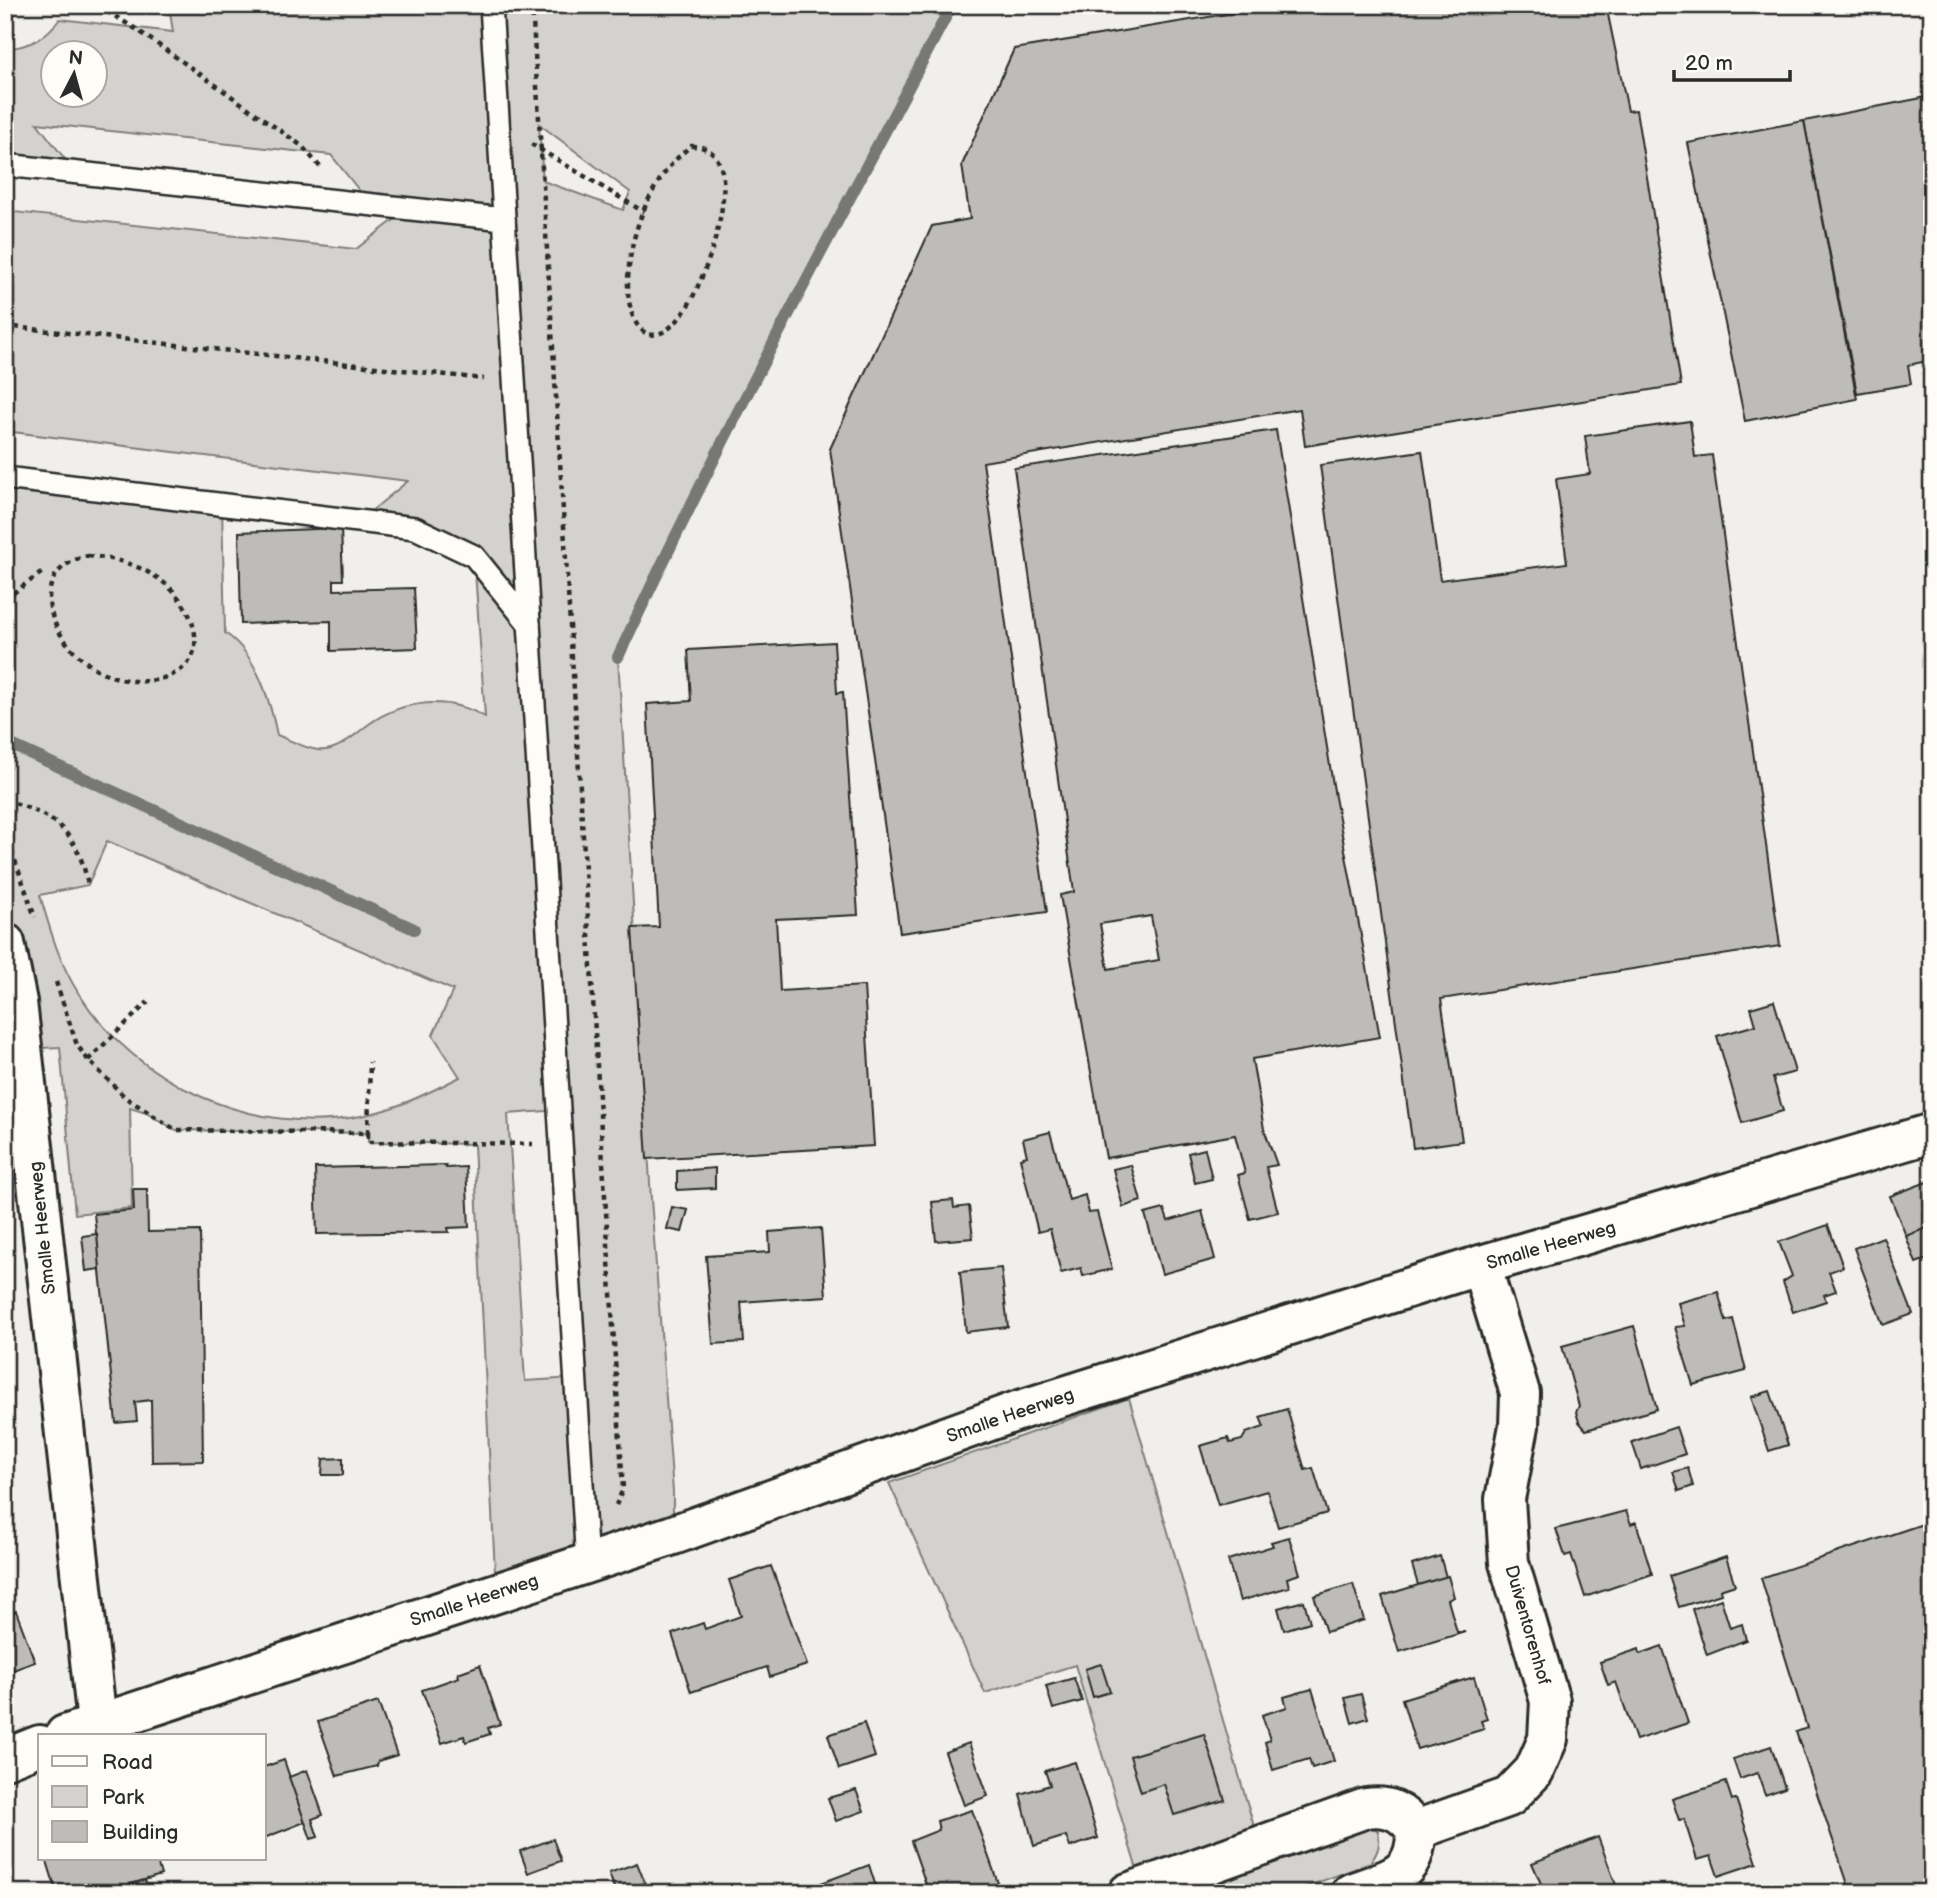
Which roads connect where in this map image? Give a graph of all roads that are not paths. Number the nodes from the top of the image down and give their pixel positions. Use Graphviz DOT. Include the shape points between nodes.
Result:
graph roads {
  1 [pos="491,5"];
  2 [pos="10,165"];
  3 [pos="504,219"];
  4 [pos="5,478"];
  5 [pos="529,624"];
  6 [pos="5,943"];
  7 [pos="1932,1133"];
  8 [pos="1481,1265"];
  9 [pos="587,1564"];
  10 [pos="81,1729"];
  11 [pos="38,1746"];
  12 [pos="5,1759"];
  13 [pos="1416,1830"];
  14 [pos="1128,1893"];
  15 [pos="1351,1893"];
  1 -- 3 [label="lane"];
  2 -- 3 [label="lane"];
  3 -- 5 [label="lane"];
  4 -- 5 [label="lane" via="415,528 474,556"];
  5 -- 9 [label="lane"];
  6 -- 10 [label="street, Smalle Heerweg" via="17,1002"];
  7 -- 8 [label="street, Smalle Heerweg"];
  8 -- 9 [label="street, Smalle Heerweg" via="1020,1410"];
  8 -- 13 [label="street, Duiventorenhof" via="1520,1393 1519,1426 1505,1499 1509,1563 1550,1701 1548,1739 1534,1771 1508,1797"];
  9 -- 10 [label="street, Smalle Heerweg"];
  11 -- 12 [label="street"];
  13 -- 14 [label="street" via="1395,1809 1366,1808"];
  13 -- 15 [label="street" via="1413,1859 1404,1871"];
}
